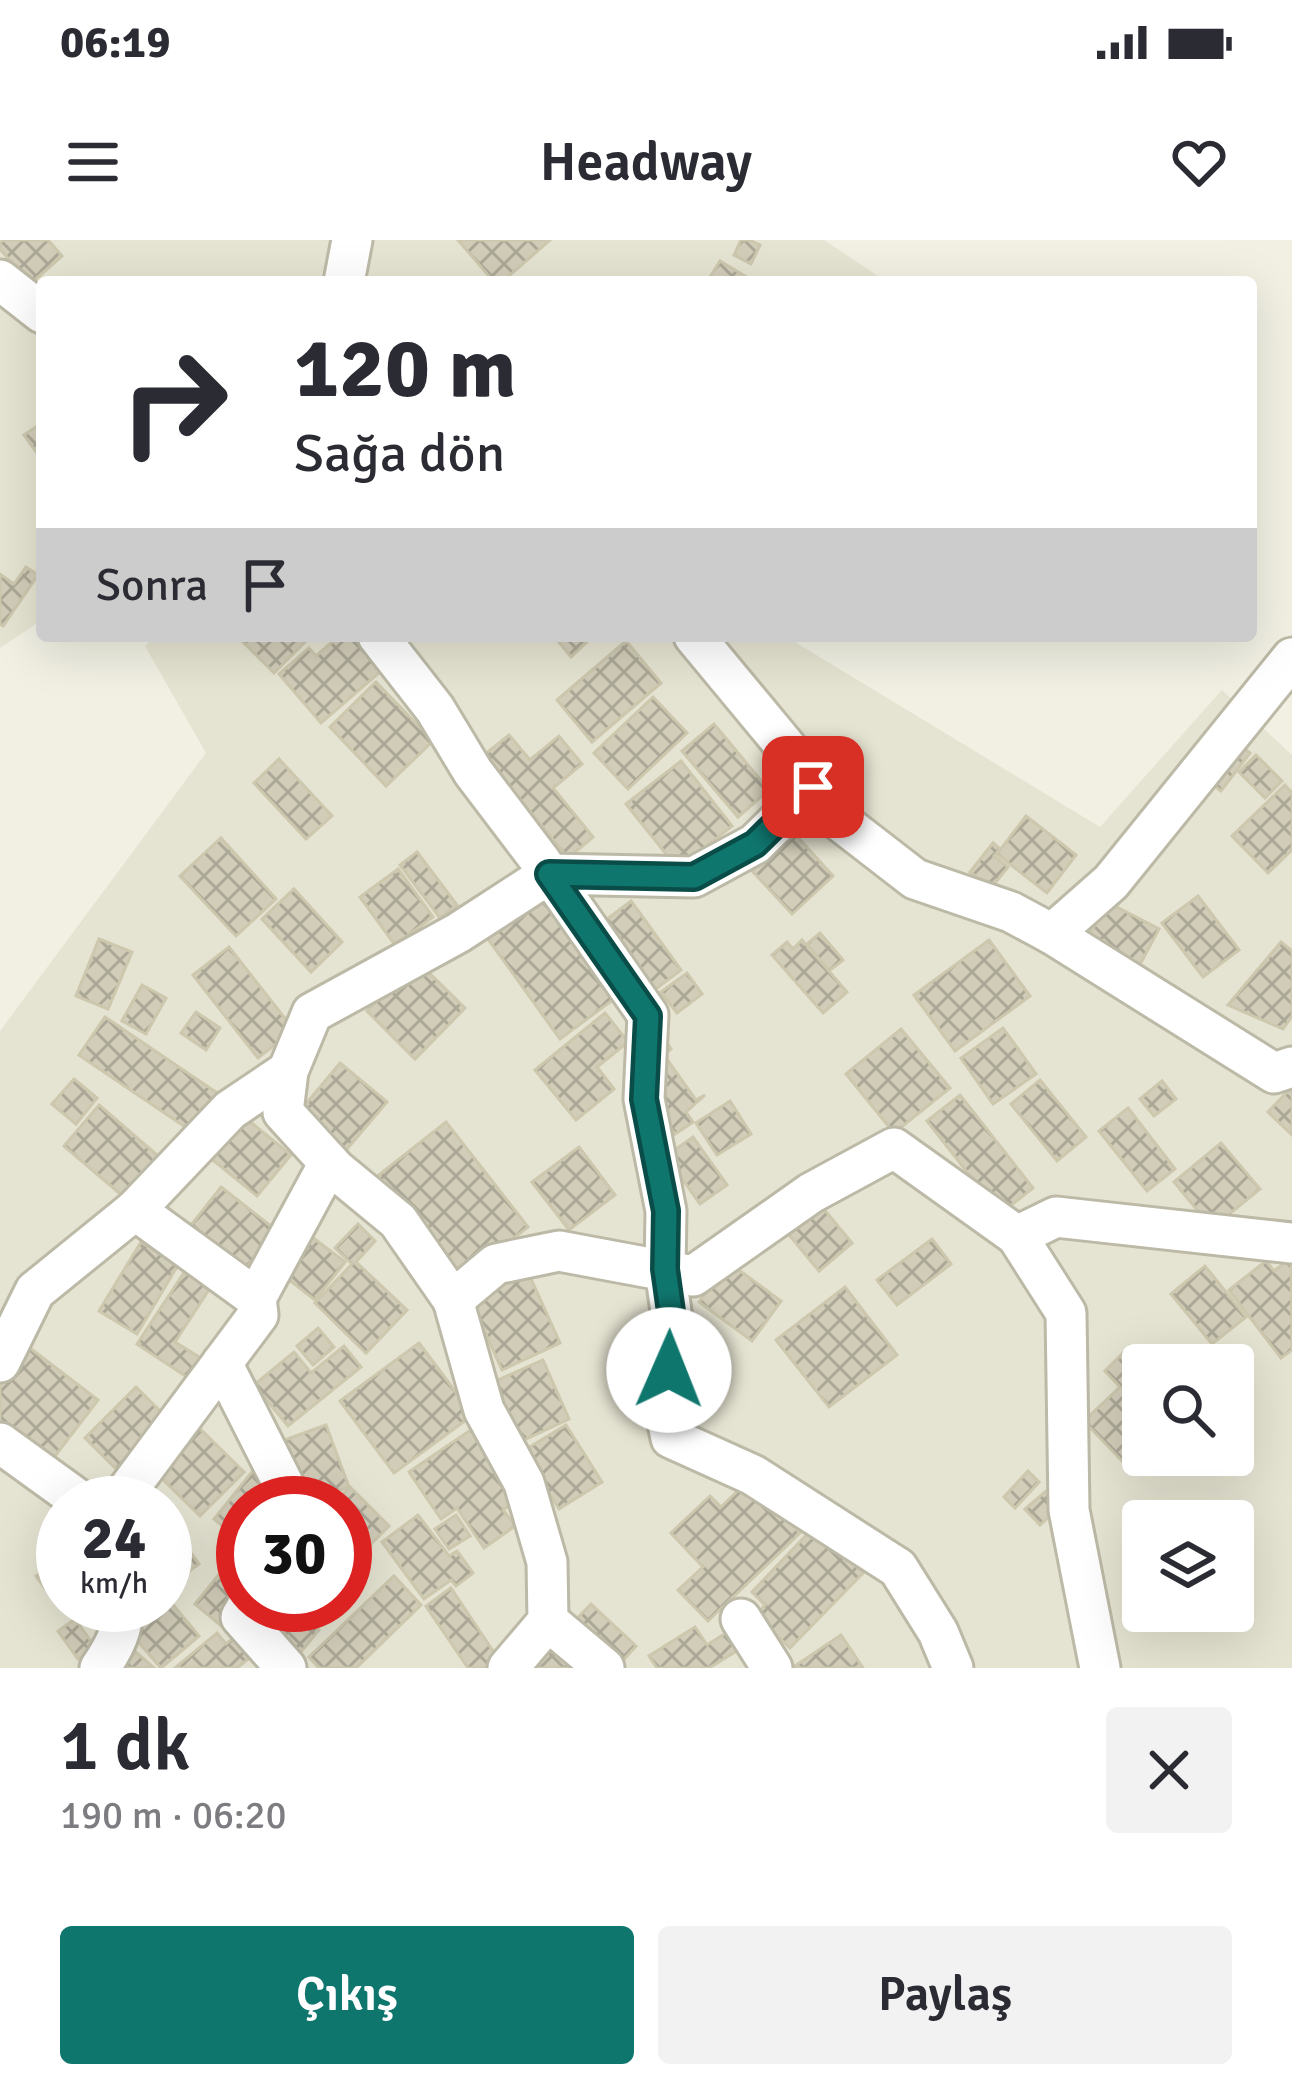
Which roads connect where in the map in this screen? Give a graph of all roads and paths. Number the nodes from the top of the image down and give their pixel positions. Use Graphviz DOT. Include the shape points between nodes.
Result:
graph roads {
  1 [pos="352,240"];
  2 [pos="345,276"];
  3 [pos="0,280"];
  4 [pos="36,308"];
  5 [pos="383,642"];
  6 [pos="699,642"];
  7 [pos="1292,658"];
  8 [pos="813,787"];
  9 [pos="549,874"];
  10 [pos="1052,934"];
  11 [pos="1292,1067"];
  12 [pos="288,1071"];
  13 [pos="329,1163"];
  14 [pos="135,1210"];
  15 [pos="1017,1236"];
  16 [pos="1292,1243"];
  17 [pos="665,1269"];
  18 [pos="256,1298"];
  19 [pos="453,1300"];
  20 [pos="0,1363"];
  21 [pos="222,1363"];
  22 [pos="0,1443"];
  23 [pos="45,1476"];
  24 [pos="138,1476"];
  25 [pos="279,1476"];
  26 [pos="741,1619"];
  27 [pos="548,1621"];
  28 [pos="119,1632"];
  29 [pos="250,1632"];
  30 [pos="270,1663"];
  31 [pos="100,1668"];
  32 [pos="508,1668"];
  33 [pos="604,1668"];
  34 [pos="772,1668"];
  35 [pos="953,1668"];
  36 [pos="1100,1668"];
  1 -- 2 [label="street"];
  3 -- 4 [label="street"];
  5 -- 9 [label="street"];
  6 -- 8 [label="street"];
  7 -- 10 [label="street" via="1111,882"];
  8 -- 9 [label="street" via="755,844 694,877"];
  8 -- 10 [label="street" via="831,814 915,879"];
  9 -- 12 [label="street" via="312,1013"];
  9 -- 17 [label="street" via="648,1016 644,1099 666,1211"];
  10 -- 11 [label="street" via="1274,1073"];
  12 -- 13 [label="street" via="283,1112"];
  12 -- 14 [label="street" via="230,1110"];
  13 -- 18 [label="street"];
  13 -- 19 [label="street" via="398,1221"];
  14 -- 18 [label="street"];
  14 -- 20 [label="street" via="35,1291"];
  15 -- 16 [label="street" via="1056,1217"];
  15 -- 17 [label="street" via="894,1148 812,1193 693,1276"];
  15 -- 36 [label="street" via="1066,1312 1069,1510"];
  17 -- 19 [label="street" via="559,1251 496,1264"];
  17 -- 35 [label="street" via="675,1340 663,1399 670,1438 753,1475 898,1568"];
  18 -- 21 [label="street" via="258,1315"];
  19 -- 27 [label="street" via="484,1410 524,1483 547,1562"];
  21 -- 24 [label="street"];
  21 -- 25 [label="street"];
  22 -- 23 [label="street"];
  26 -- 34 [label="street"];
  27 -- 32 [label="street"];
  27 -- 33 [label="street"];
  28 -- 31 [label="street"];
  29 -- 30 [label="street"];
}
